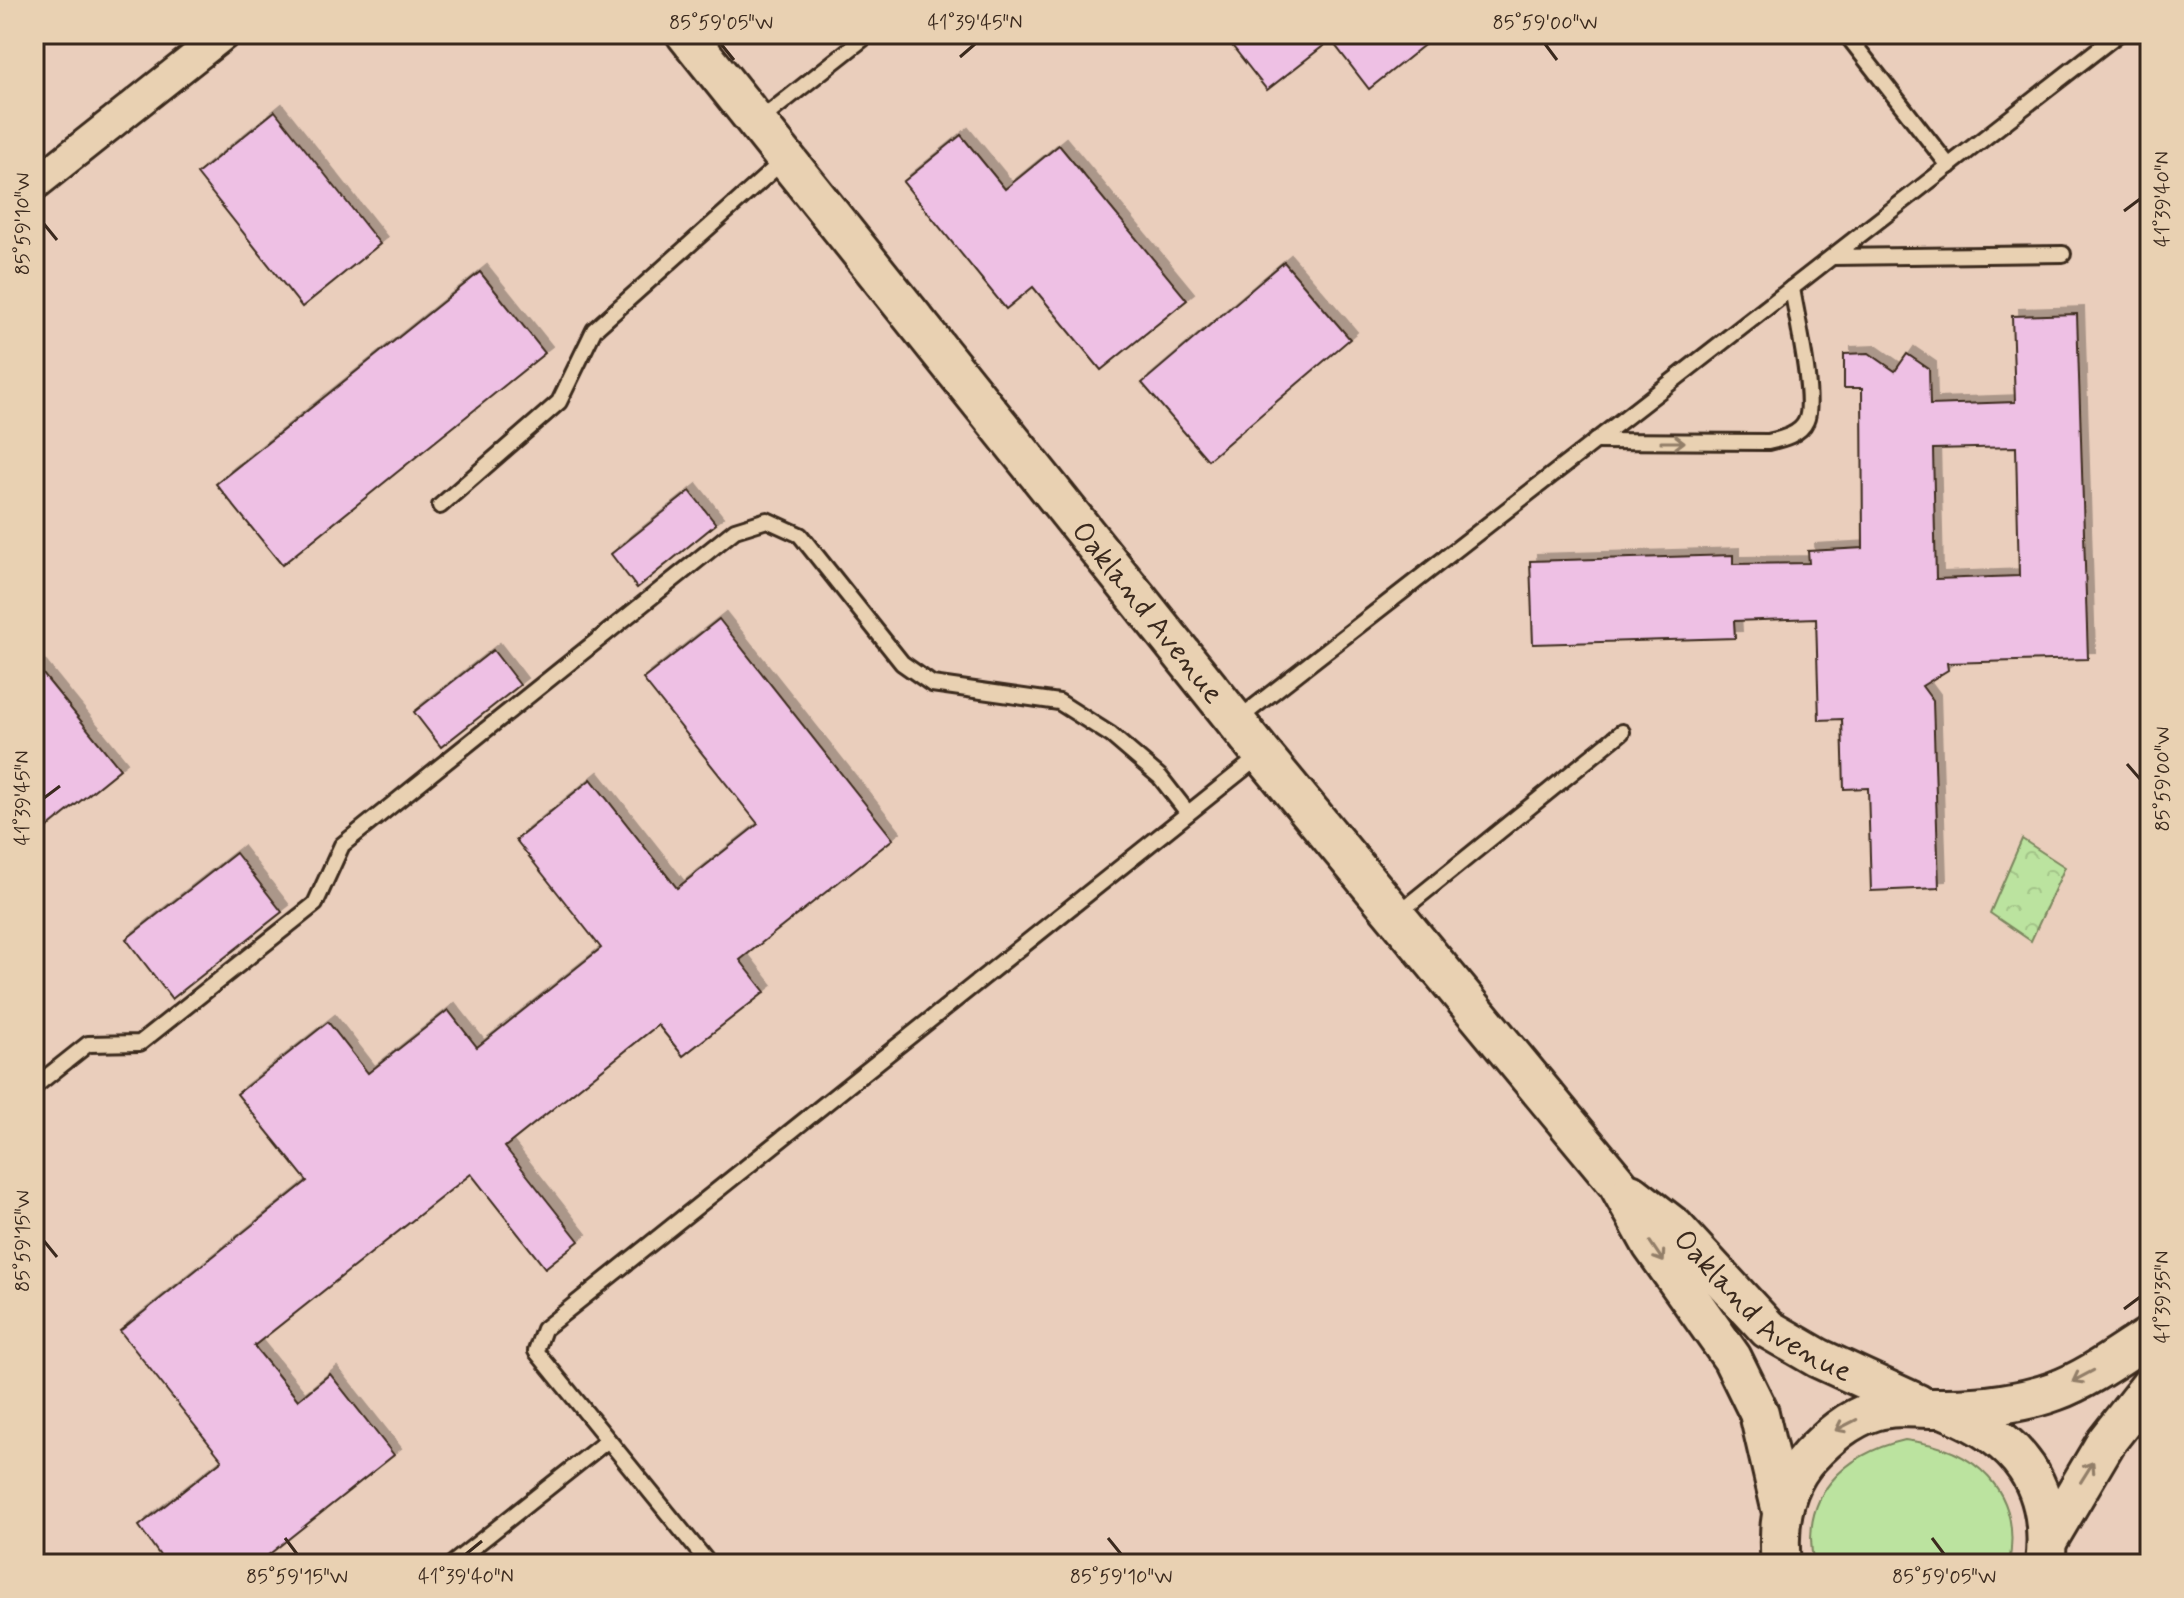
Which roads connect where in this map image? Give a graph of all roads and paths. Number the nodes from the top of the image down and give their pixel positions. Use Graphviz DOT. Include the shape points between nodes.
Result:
graph roads {
  1 [pos="224,34"];
  2 [pos="686,34"];
  3 [pos="869,34"];
  4 [pos="1846,34"];
  5 [pos="2118,34"];
  6 [pos="758,122"];
  7 [pos="787,157"];
  8 [pos="1949,166"];
  9 [pos="34,185"];
  10 [pos="2063,254"];
  11 [pos="1832,257"];
  12 [pos="1792,288"];
  13 [pos="1595,441"];
  14 [pos="440,506"];
  15 [pos="1236,722"];
  16 [pos="1622,732"];
  17 [pos="1262,754"];
  18 [pos="1188,813"];
  19 [pos="1395,916"];
  20 [pos="34,1087"];
  21 [pos="1618,1184"];
  22 [pos="2150,1336"];
  23 [pos="2150,1386"];
  24 [pos="1932,1407"];
  25 [pos="608,1440"];
  26 [pos="1776,1542"];
  27 [pos="2047,1552"];
  28 [pos="452,1564"];
  29 [pos="709,1564"];
  1 -- 9 [label="street"];
  2 -- 6 [label="street, Oakland Avenue"];
  3 -- 6 [label="lane"];
  4 -- 8 [label="lane"];
  5 -- 8 [label="lane"];
  6 -- 7 [label="street, Oakland Avenue"];
  7 -- 14 [label="lane" via="594,330 559,402"];
  7 -- 15 [label="street, Oakland Avenue"];
  8 -- 11 [label="lane"];
  10 -- 11 [label="lane"];
  11 -- 12 [label="lane"];
  12 -- 13 [label="lane"];
  13 -- 12 [label="lane, one-way" via="1768,442 1791,436 1806,423 1810,402"];
  13 -- 15 [label="lane"];
  15 -- 17 [label="street, Oakland Avenue"];
  16 -- 19 [label="lane"];
  17 -- 18 [label="lane"];
  17 -- 19 [label="street, Oakland Avenue"];
  18 -- 20 [label="lane" via="1160,777 1111,735 1059,702 932,684 902,663 800,535 767,520 735,530 342,845 315,904 140,1043 88,1044"];
  18 -- 25 [label="lane" via="544,1329 536,1351"];
  19 -- 21 [label="street, Oakland Avenue"];
  21 -- 24 [label="street, Oakland Avenue" via="1674,1227 1768,1329 1818,1358"];
  21 -- 26 [label="street, Oakland Avenue, one-way" via="1652,1245 1732,1358 1759,1413"];
  22 -- 24 [label="street, one-way" via="2055,1391 1994,1404"];
  27 -- 23 [label="street, one-way" via="2106,1442"];
  24 -- 26 [label="street, one-way" via="1874,1411 1832,1432 1801,1466"];
  24 -- 27 [label="street, Oakland Avenue" via="1986,1426 2019,1456 2041,1495"];
  25 -- 28 [label="lane"];
  25 -- 29 [label="lane"];
}
